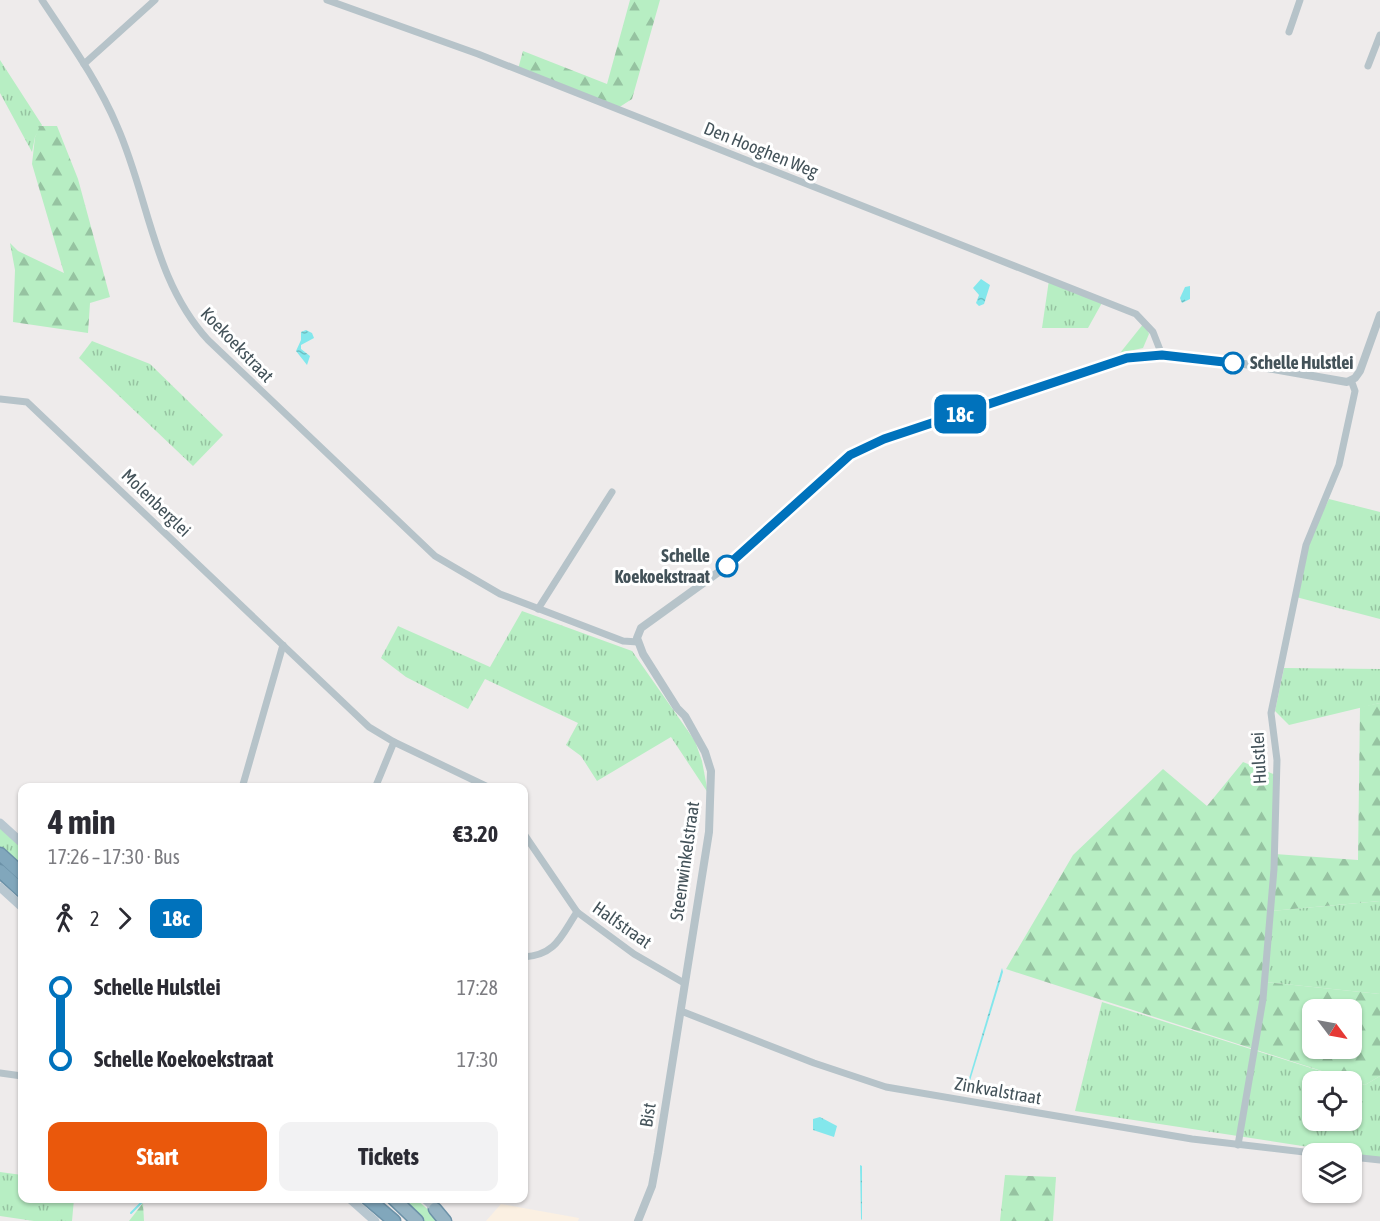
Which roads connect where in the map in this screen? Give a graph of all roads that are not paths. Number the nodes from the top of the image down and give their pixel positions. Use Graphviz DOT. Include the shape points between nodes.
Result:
graph roads {
  1 [pos="42,0"];
  2 [pos="155,0"];
  3 [pos="327,0"];
  4 [pos="1300,0"];
  5 [pos="1289,32"];
  6 [pos="1380,35"];
  7 [pos="84,63"];
  8 [pos="1368,66"];
  9 [pos="1379,322"];
  10 [pos="1162,355"];
  11 [pos="1352,380"];
  12 [pos="0,399"];
  13 [pos="612,492"];
  14 [pos="538,609"];
  15 [pos="638,642"];
  16 [pos="283,645"];
  17 [pos="394,742"];
  18 [pos="243,783"];
  19 [pos="377,783"];
  20 [pos="480,783"];
  21 [pos="0,823"];
  22 [pos="18,839"];
  23 [pos="528,840"];
  24 [pos="0,854"];
  25 [pos="18,870"];
  26 [pos="0,871"];
  27 [pos="0,887"];
  28 [pos="18,887"];
  29 [pos="18,903"];
  30 [pos="577,912"];
  31 [pos="528,956"];
  32 [pos="684,983"];
  33 [pos="681,1011"];
  34 [pos="0,1073"];
  35 [pos="18,1075"];
  36 [pos="1238,1144"];
  37 [pos="1302,1152"];
  38 [pos="1362,1158"];
  39 [pos="1380,1160"];
  40 [pos="355,1203"];
  41 [pos="373,1203"];
  42 [pos="398,1203"];
  43 [pos="429,1203"];
  44 [pos="435,1209"];
  45 [pos="375,1221"];
  46 [pos="394,1221"];
  47 [pos="417,1221"];
  48 [pos="447,1221"];
  49 [pos="638,1221"];
  1 -- 7 [label="street, Koekoekstraat"];
  2 -- 7 [label="street"];
  3 -- 10 [label="street, Den Hooghen Weg" via="562,87 1136,314 1153,332"];
  4 -- 5 [label="street"];
  6 -- 8 [label="street"];
  7 -- 14 [label="street, Koekoekstraat" via="118,127 153,237 175,293 196,327 435,556 482,586"];
  9 -- 11 [label="street" via="1360,371"];
  10 -- 11 [label="street" via="1342,382"];
  10 -- 15 [label="street" via="1116,362 895,435 850,455 711,579 648,621 641,628"];
  11 -- 36 [label="street, Hulstlei" via="1354,391 1339,465 1306,545 1271,713 1277,760 1274,869 1263,999"];
  12 -- 16 [label="street, Molenberglei" via="27,402"];
  13 -- 14 [label="street"];
  14 -- 15 [label="street, Koekoekstraat" via="623,641"];
  15 -- 32 [label="street, Steenwinkelstraat" via="699,738 711,771 709,832"];
  16 -- 17 [label="street, Molenberglei" via="345,706"];
  16 -- 18 [label="street"];
  17 -- 19 [label="street"];
  17 -- 20 [label="street, Molenberglei"];
  21 -- 22 [label="main road"];
  23 -- 30 [label="street"];
  24 -- 25 [label="highway"];
  26 -- 28 [label="highway"];
  27 -- 29 [label="main road"];
  30 -- 31 [label="street, Halfstraat" via="553,948"];
  30 -- 32 [label="street, Halfstraat" via="634,954"];
  32 -- 33 [label="street, Steenwinkelstraat"];
  33 -- 36 [label="street, Zinkvalstraat" via="886,1087"];
  33 -- 49 [label="street, Bist" via="652,1186"];
  34 -- 35 [label="street"];
  36 -- 37 [label="street, Zinkvalstraat"];
  38 -- 39 [label="street"];
  40 -- 45 [label="main road"];
  41 -- 46 [label="highway"];
  42 -- 47 [label="highway"];
  43 -- 44 [label="main road"];
  44 -- 48 [label="highway"];
}
